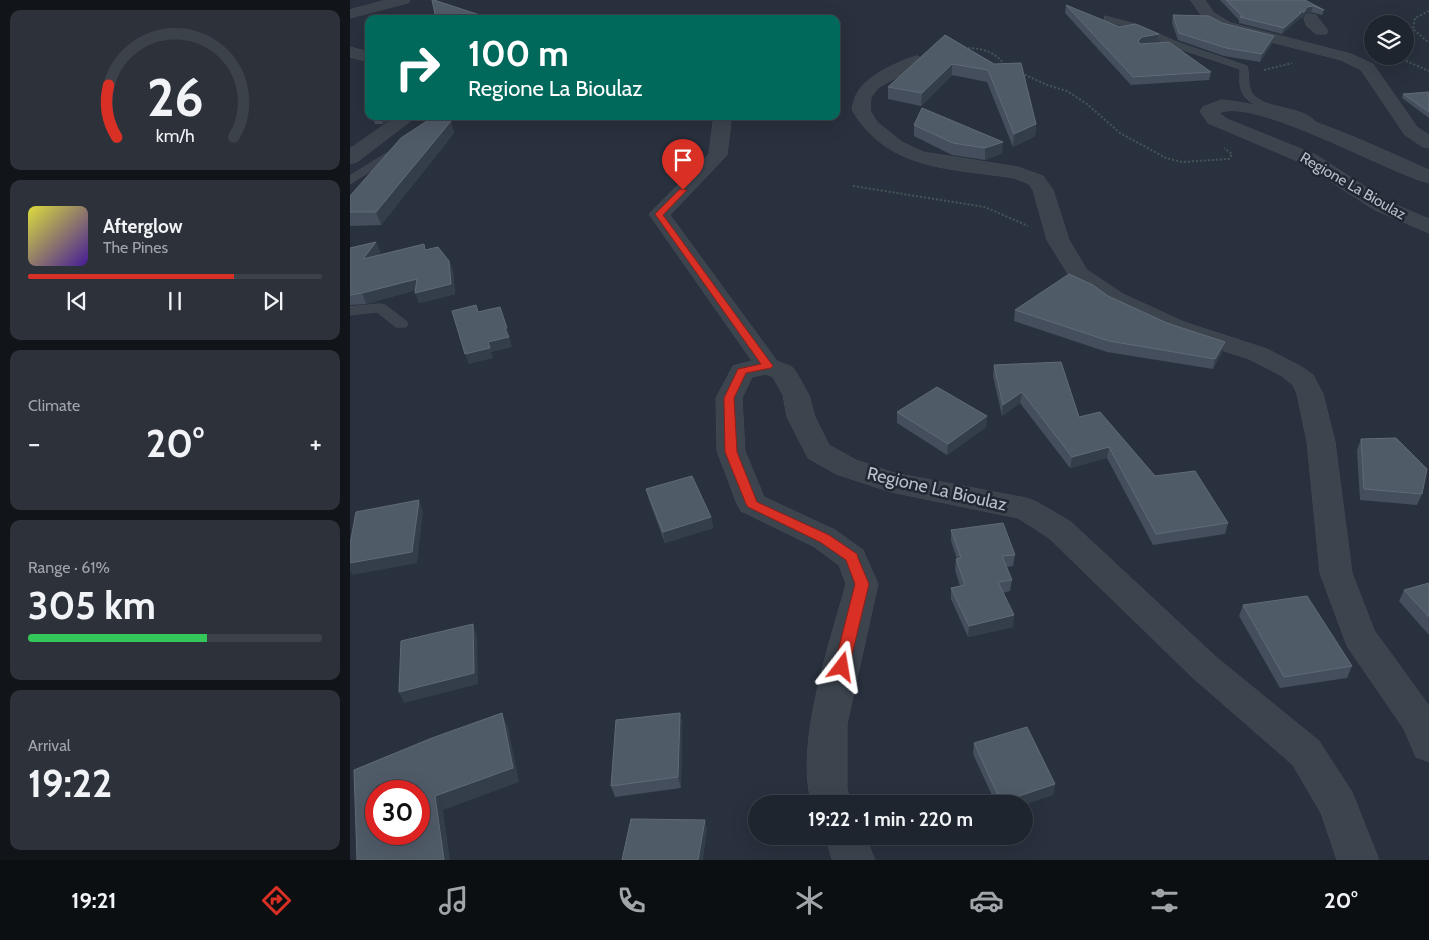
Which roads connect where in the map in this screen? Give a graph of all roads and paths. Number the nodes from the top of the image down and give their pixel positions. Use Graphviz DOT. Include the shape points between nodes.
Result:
graph roads {
  1 [pos="403,0"];
  2 [pos="1198,0"];
  3 [pos="1429,11"];
  4 [pos="350,14"];
  5 [pos="1108,18"];
  6 [pos="1311,18"];
  7 [pos="1429,43"];
  8 [pos="1174,44"];
  9 [pos="1158,46"];
  10 [pos="350,52"];
  11 [pos="1330,53"];
  12 [pos="365,56"];
  13 [pos="917,61"];
  14 [pos="1414,65"];
  15 [pos="1011,70"];
  16 [pos="1429,72"];
  17 [pos="1019,73"];
  18 [pos="403,120"];
  19 [pos="444,120"];
  20 [pos="722,122"];
  21 [pos="1221,123"];
  22 [pos="1307,126"];
  23 [pos="1429,143"];
  24 [pos="350,158"];
  25 [pos="1429,177"];
  26 [pos="350,182"];
  27 [pos="853,186"];
  28 [pos="1429,227"];
  29 [pos="1058,240"];
  30 [pos="350,312"];
  31 [pos="401,324"];
  32 [pos="768,366"];
  33 [pos="1429,745"];
  34 [pos="829,795"];
  35 [pos="848,845"];
  36 [pos="854,860"];
  37 [pos="1358,860"];
  1 -- 4 [label="street"];
  2 -- 11 [label="street" via="1208,16 1226,26"];
  3 -- 7 [label="path" via="1416,18 1413,30"];
  5 -- 8 [label="lane, Regione La Bioulaz"];
  6 -- 11 [label="street" via="1321,31 1293,34 1328,46 1332,50"];
  8 -- 9 [label="lane, Regione La Bioulaz"];
  8 -- 22 [label="lane, Regione La Bioulaz" via="1244,68 1248,95 1310,120 1312,123"];
  10 -- 12 [label="street"];
  11 -- 23 [label="street" via="1367,67 1411,131"];
  13 -- 15 [label="path" via="955,49 977,48 1001,58"];
  13 -- 29 [label="street" via="891,72 873,84 863,97 861,110 870,125 896,146 918,157 1018,173 1036,180 1043,190"];
  14 -- 16 [label="path"];
  17 -- 21 [label="path" via="1068,91 1120,133 1166,158 1182,162 1229,159 1232,154 1208,131 1210,125"];
  18 -- 24 [label="street"];
  19 -- 26 [label="lane"];
  20 -- 32 [label="street, Regione La Bioulaz" via="718,155 659,214"];
  21 -- 22 [label="street, Regione La Bioulaz" via="1210,111 1214,106 1227,104 1270,113"];
  21 -- 28 [label="street, Regione La Bioulaz" via="1309,159 1382,206"];
  22 -- 25 [label="street, Regione La Bioulaz"];
  27 -- 29 [label="path" via="985,207"];
  29 -- 33 [label="street" via="1079,274 1115,299 1175,327 1258,354 1304,381 1321,442 1336,573 1359,636 1419,721"];
  30 -- 31 [label="lane" via="380,308"];
  32 -- 34 [label="street" via="742,371 729,398 731,452 743,484 752,504 824,538 852,558 862,584 828,724"];
  32 -- 37 [label="street, Regione La Bioulaz" via="783,372 796,395 818,451 846,467 891,482 1026,509 1060,530 1204,667 1306,753 1338,805"];
  35 -- 36 [label="street"];
}
